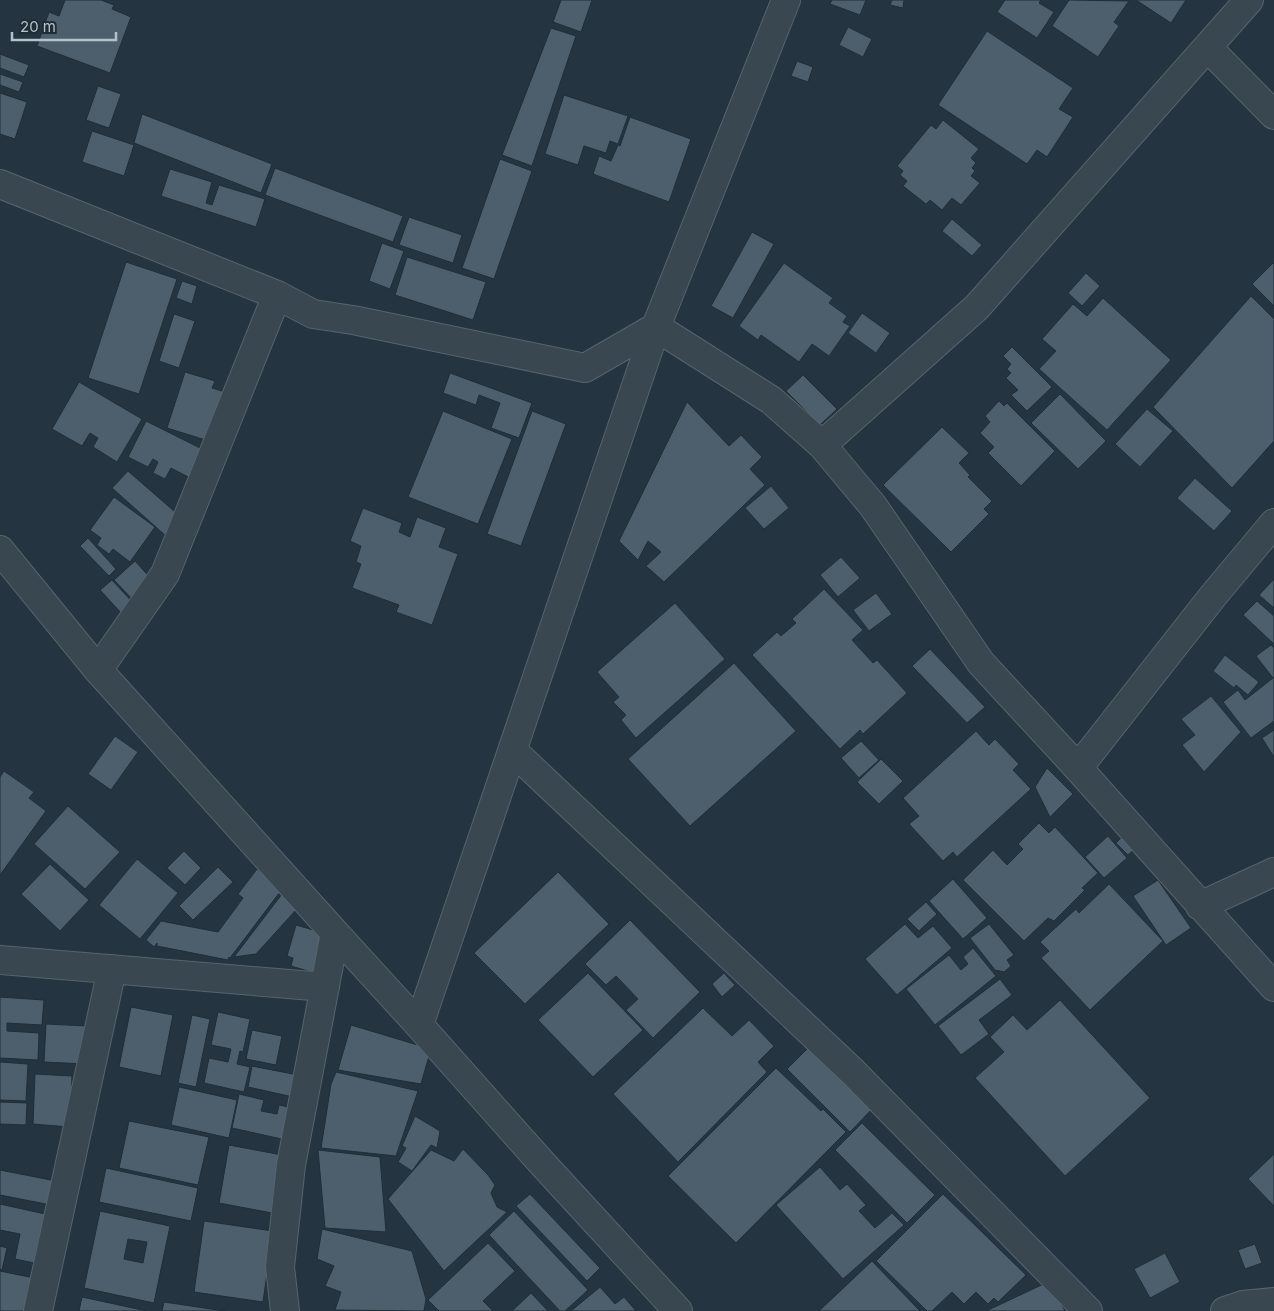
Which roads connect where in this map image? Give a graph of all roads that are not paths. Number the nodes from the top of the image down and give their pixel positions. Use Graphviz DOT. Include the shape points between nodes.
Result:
graph roads {
  1 [pos="786,0"];
  2 [pos="1249,0"];
  3 [pos="1208,48"];
  4 [pos="1274,115"];
  5 [pos="0,184"];
  6 [pos="277,296"];
  7 [pos="656,327"];
  8 [pos="822,445"];
  9 [pos="1274,523"];
  10 [pos="0,550"];
  11 [pos="98,670"];
  12 [pos="513,751"];
  13 [pos="1078,768"];
  14 [pos="1274,872"];
  15 [pos="1200,906"];
  16 [pos="335,933"];
  17 [pos="0,960"];
  18 [pos="112,969"];
  19 [pos="324,987"];
  20 [pos="1274,988"];
  21 [pos="420,1024"];
  22 [pos="1274,1302"];
  23 [pos="38,1311"];
  24 [pos="285,1311"];
  25 [pos="678,1311"];
  26 [pos="1088,1311"];
  27 [pos="1225,1311"];
  1 -- 7 [label="street"];
  2 -- 3 [label="street"];
  3 -- 4 [label="street"];
  3 -- 8 [label="street" via="977,307"];
  5 -- 6 [label="street"];
  6 -- 7 [label="street" via="313,314 585,368"];
  6 -- 11 [label="street" via="165,574"];
  7 -- 8 [label="street" via="771,400"];
  7 -- 12 [label="street"];
  8 -- 13 [label="street" via="873,506 981,663"];
  9 -- 13 [label="street"];
  10 -- 11 [label="street"];
  11 -- 16 [label="street"];
  12 -- 21 [label="street"];
  12 -- 26 [label="street" via="853,1072"];
  13 -- 15 [label="street"];
  14 -- 15 [label="street"];
  15 -- 20 [label="street"];
  16 -- 19 [label="street"];
  16 -- 21 [label="street"];
  17 -- 18 [label="street"];
  18 -- 19 [label="street"];
  18 -- 23 [label="street"];
  19 -- 24 [label="street" via="291,1166 280,1267"];
  21 -- 25 [label="street"];
  22 -- 27 [label="street" via="1243,1305"];
}
